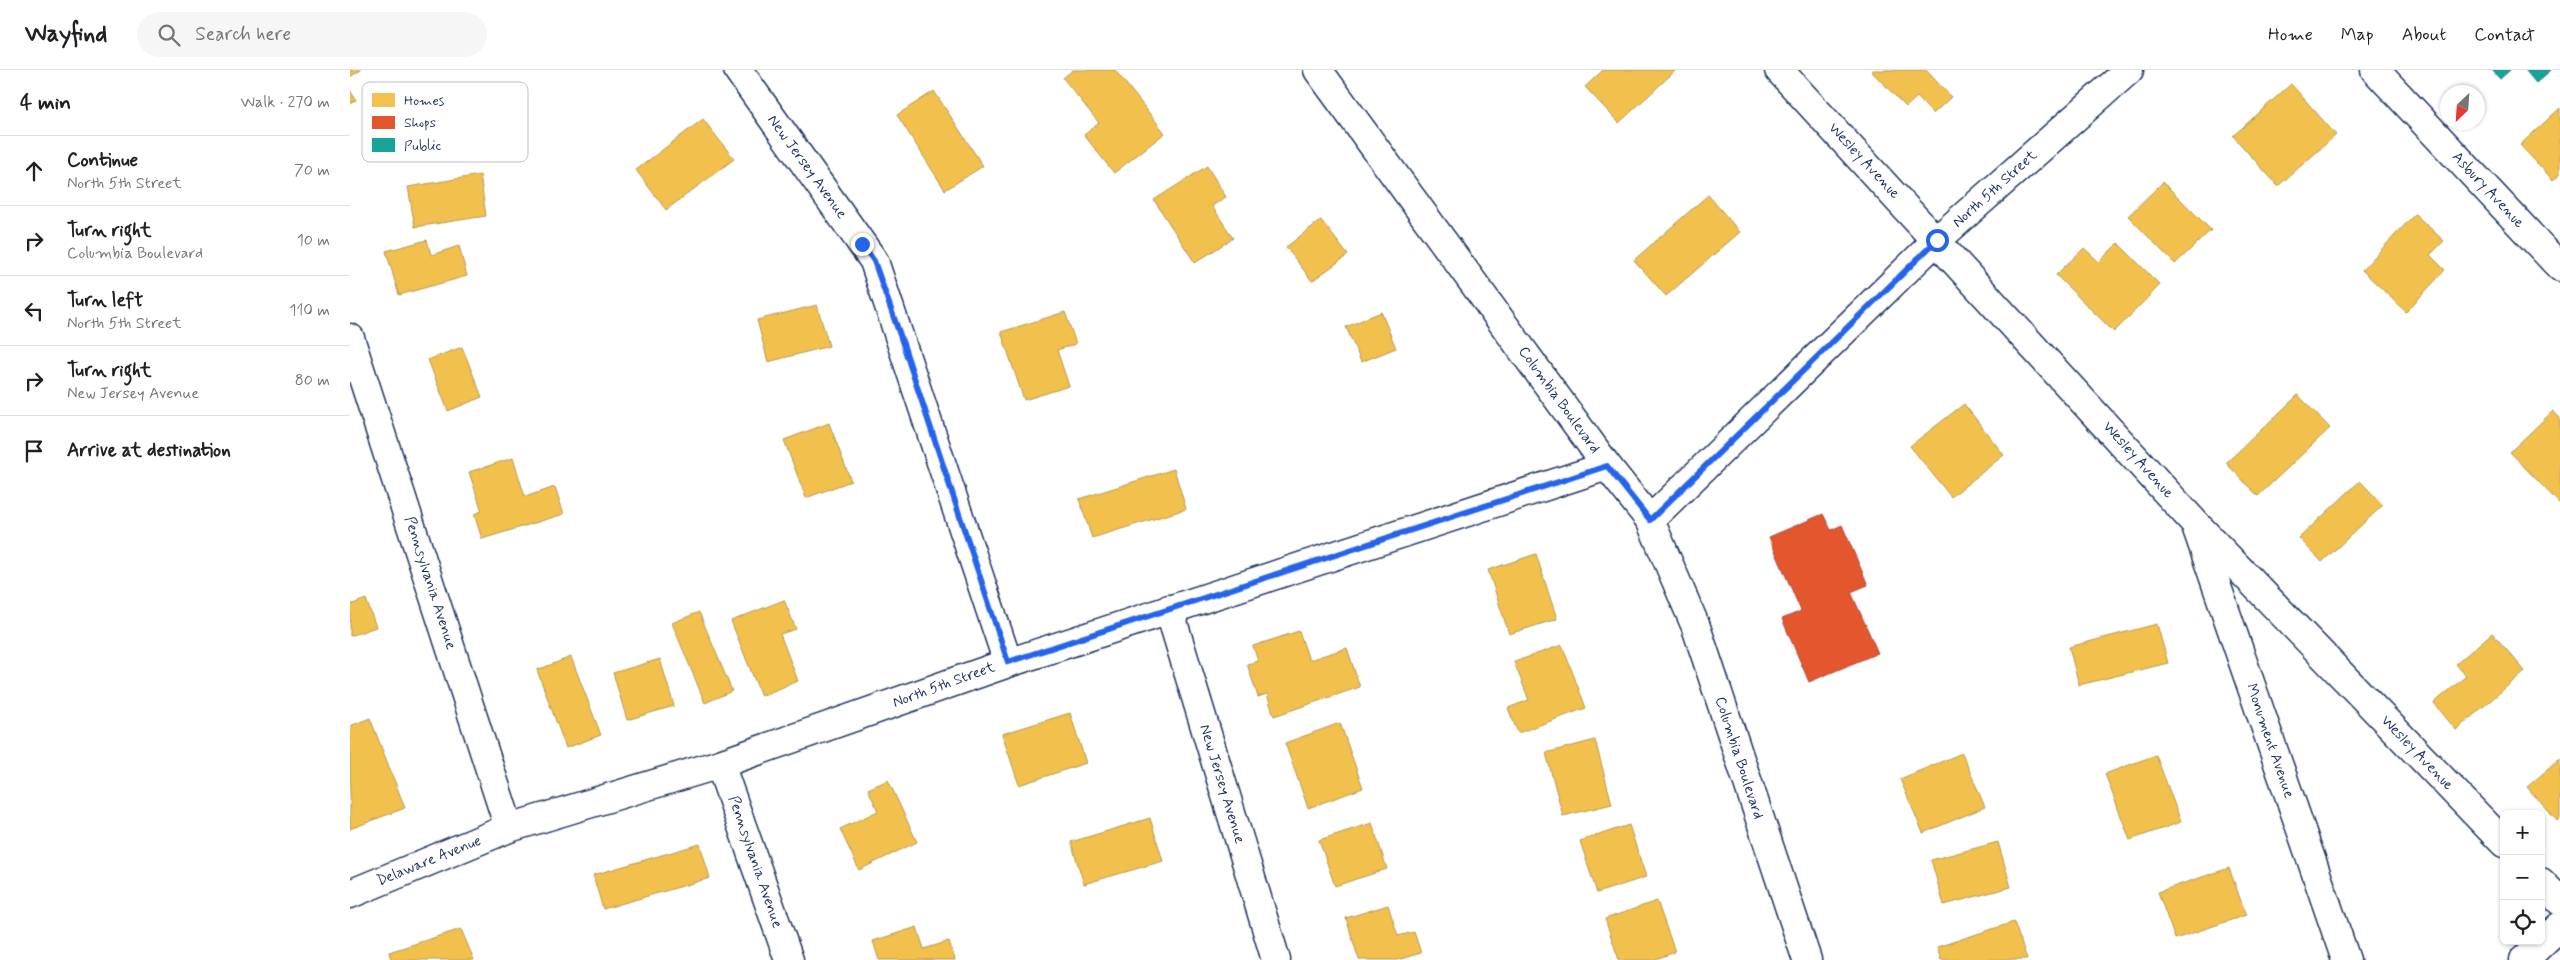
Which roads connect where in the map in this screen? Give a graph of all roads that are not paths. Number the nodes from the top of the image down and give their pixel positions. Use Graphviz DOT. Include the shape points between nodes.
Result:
graph roads {
  1 [pos="738,70"];
  2 [pos="1318,70"];
  3 [pos="1779,70"];
  4 [pos="2129,70"];
  5 [pos="2375,70"];
  6 [pos="1937,240"];
  7 [pos="2560,266"];
  8 [pos="350,338"];
  9 [pos="1607,466"];
  10 [pos="1650,520"];
  11 [pos="2194,522"];
  12 [pos="1169,609"];
  13 [pos="1008,662"];
  14 [pos="720,764"];
  15 [pos="509,828"];
  16 [pos="2500,839"];
  17 [pos="2545,886"];
  18 [pos="350,894"];
  19 [pos="2560,901"];
  20 [pos="2560,926"];
  21 [pos="789,960"];
  22 [pos="1276,960"];
  23 [pos="1807,960"];
  24 [pos="2346,960"];
  25 [pos="2524,960"];
  1 -- 13 [label="street, New Jersey Avenue" via="874,261"];
  2 -- 9 [label="street, Columbia Boulevard"];
  3 -- 6 [label="street, Wesley Avenue"];
  4 -- 6 [label="street, North 5th Street"];
  5 -- 7 [label="street, Asbury Avenue"];
  6 -- 10 [label="street, North 5th Street"];
  6 -- 11 [label="street, Wesley Avenue"];
  8 -- 15 [label="street, Pennsylvania Avenue"];
  9 -- 10 [label="street, Columbia Boulevard"];
  9 -- 12 [label="street, North 5th Street"];
  10 -- 23 [label="street, Columbia Boulevard" via="1696,627"];
  11 -- 16 [label="street, Wesley Avenue"];
  11 -- 24 [label="street, Monument Avenue"];
  12 -- 13 [label="street, North 5th Street"];
  12 -- 22 [label="street, New Jersey Avenue"];
  13 -- 14 [label="street, North 5th Street"];
  14 -- 15 [label="street, North 5th Street"];
  14 -- 21 [label="street, Pennsylvania Avenue"];
  15 -- 18 [label="street, Delaware Avenue"];
  17 -- 19 [label="street"];
  20 -- 25 [label="street"];
}
